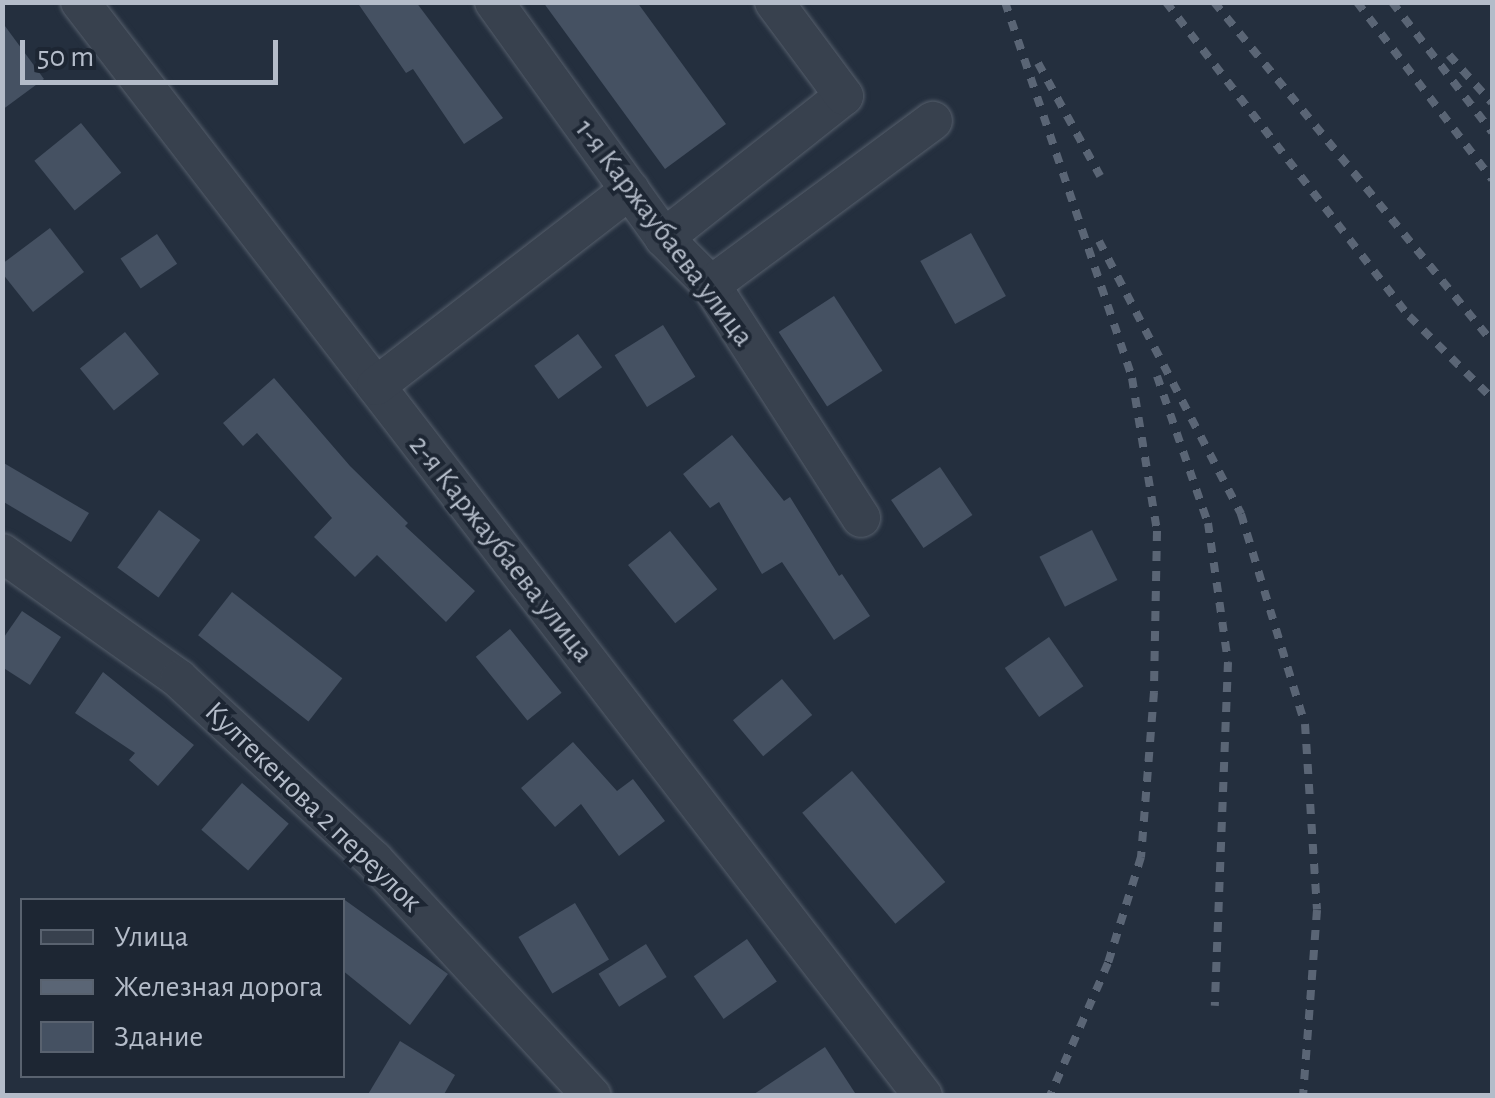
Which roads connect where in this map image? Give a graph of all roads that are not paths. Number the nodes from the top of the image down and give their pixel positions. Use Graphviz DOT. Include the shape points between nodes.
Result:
graph roads {
  1 [pos="80,2"];
  2 [pos="494,2"];
  3 [pos="774,2"];
  4 [pos="933,121"];
  5 [pos="630,190"];
  6 [pos="664,238"];
  7 [pos="711,285"];
  8 [pos="376,386"];
  9 [pos="860,518"];
  10 [pos="2,553"];
  11 [pos="592,1096"];
  12 [pos="923,1096"];
  1 -- 8 [label="street, 2-я Каржаубаева улица"];
  2 -- 5 [label="street, 1-я Каржаубаева улица"];
  3 -- 6 [label="street" via="844,96"];
  4 -- 7 [label="street"];
  5 -- 6 [label="street, 1-я Каржаубаева улица"];
  5 -- 8 [label="street"];
  6 -- 7 [label="street, 1-я Каржаубаева улица"];
  7 -- 9 [label="street, 1-я Каржаубаева улица"];
  8 -- 12 [label="street, 2-я Каржаубаева улица"];
  10 -- 11 [label="street, Култекенова 2 переулок" via="179,678 374,860"];
}
